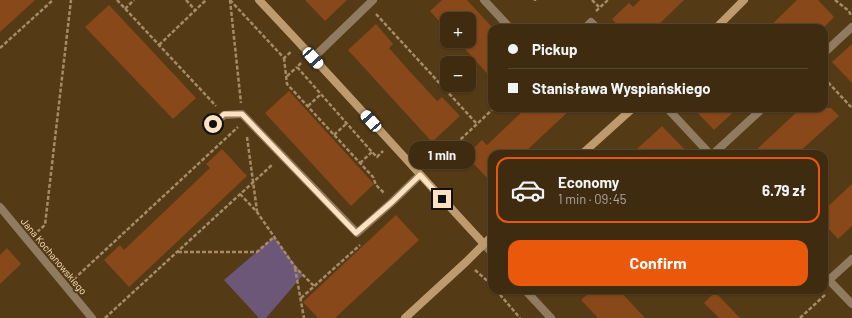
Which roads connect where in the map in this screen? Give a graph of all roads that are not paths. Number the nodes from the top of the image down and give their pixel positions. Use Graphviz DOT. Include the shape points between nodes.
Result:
graph roads {
  1 [pos="260,0"];
  2 [pos="373,0"];
  3 [pos="484,0"];
  4 [pos="744,0"];
  5 [pos="506,24"];
  6 [pos="720,24"];
  7 [pos="852,27"];
  8 [pos="828,49"];
  9 [pos="312,56"];
  10 [pos="629,112"];
  11 [pos="671,112"];
  12 [pos="759,112"];
  13 [pos="213,124"];
  14 [pos="586,150"];
  15 [pos="708,150"];
  16 [pos="717,150"];
  17 [pos="420,176"];
  18 [pos="0,207"];
  19 [pos="488,240"];
  20 [pos="484,244"];
  21 [pos="488,248"];
  22 [pos="852,259"];
  23 [pos="829,280"];
  24 [pos="529,294"];
  25 [pos="852,304"];
  26 [pos="92,318"];
  27 [pos="405,318"];
  28 [pos="551,318"];
  1 -- 9 [label="street"];
  2 -- 9 [label="street"];
  3 -- 5 [label="street"];
  4 -- 6 [label="street"];
  7 -- 8 [label="street"];
  9 -- 17 [label="street"];
  10 -- 14 [label="street"];
  11 -- 15 [label="street"];
  12 -- 16 [label="street"];
  13 -- 17 [label="street" via="224,114 244,118 356,233"];
  17 -- 20 [label="street"];
  18 -- 26 [label="street, Jana Kochanowskiego"];
  19 -- 20 [label="street"];
  20 -- 21 [label="street"];
  20 -- 27 [label="street"];
  22 -- 23 [label="street"];
  23 -- 25 [label="street"];
  24 -- 28 [label="street"];
}
